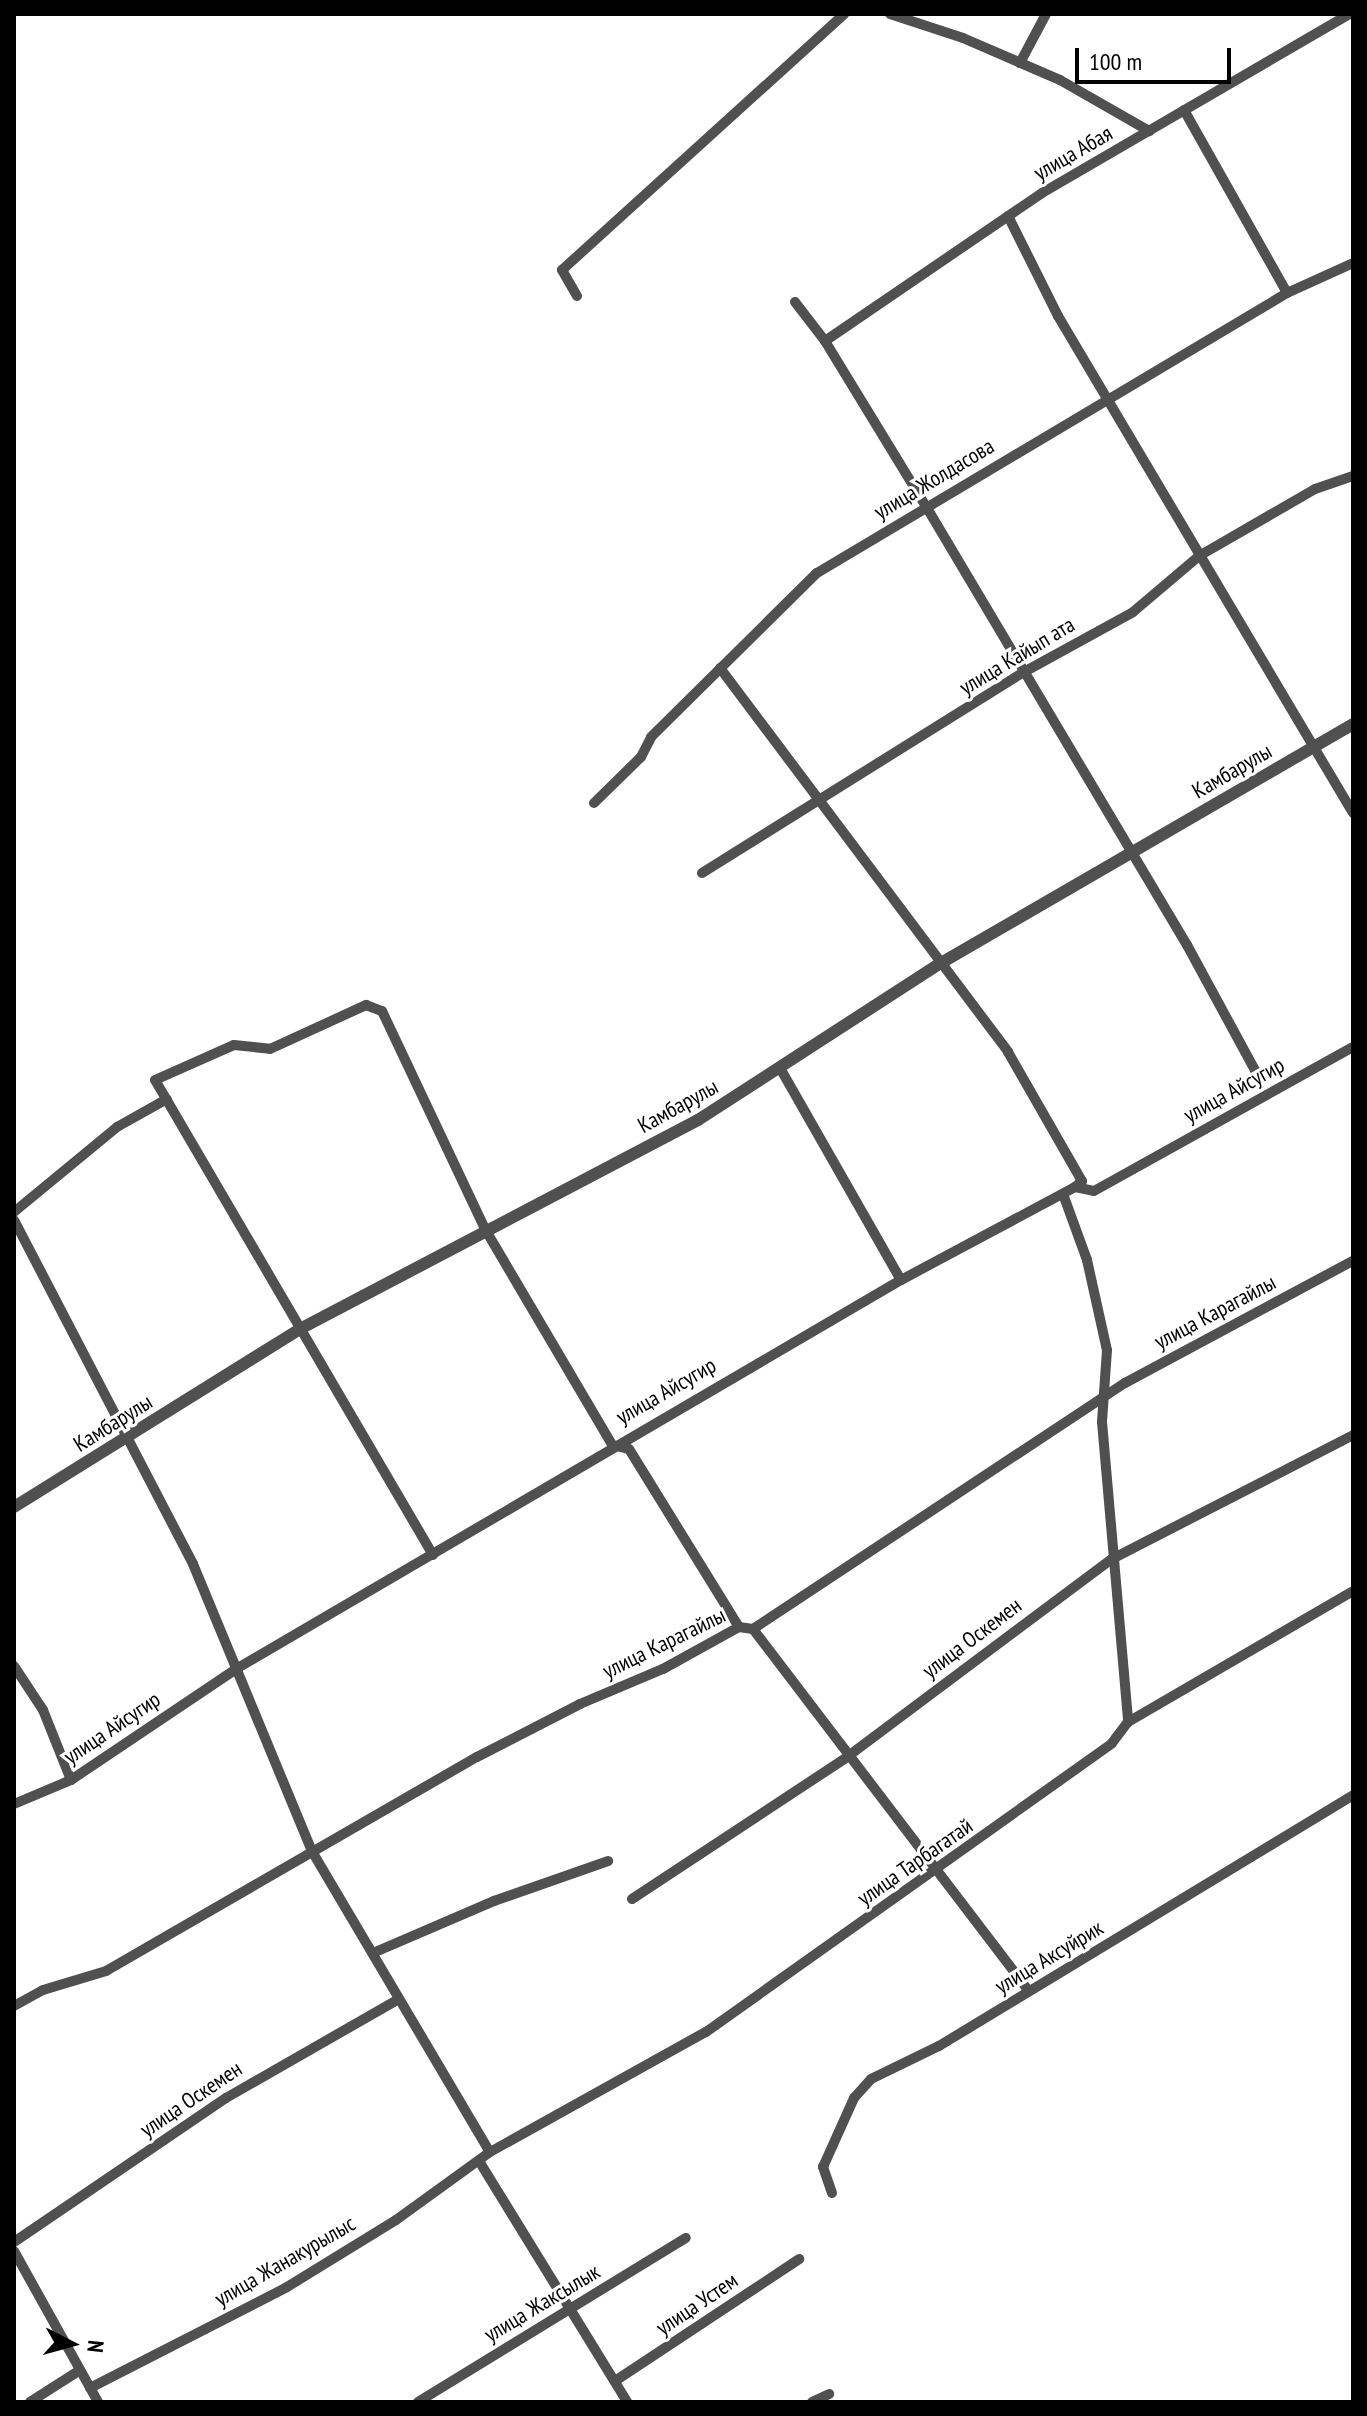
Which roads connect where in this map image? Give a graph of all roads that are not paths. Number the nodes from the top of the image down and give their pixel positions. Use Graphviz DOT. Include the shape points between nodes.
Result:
graph roads {
  1 [pos="844,14"];
  2 [pos="890,14"];
  3 [pos="1046,14"];
  4 [pos="1350,14"];
  5 [pos="1020,63"];
  6 [pos="1184,110"];
  7 [pos="1149,131"];
  8 [pos="1008,216"];
  9 [pos="1353,263"];
  10 [pos="1287,293"];
  11 [pos="577,296"];
  12 [pos="795,302"];
  13 [pos="825,341"];
  14 [pos="1108,398"];
  15 [pos="1353,476"];
  16 [pos="927,508"];
  17 [pos="1199,556"];
  18 [pos="720,668"];
  19 [pos="1024,672"];
  20 [pos="1353,724"];
  21 [pos="1313,747"];
  22 [pos="819,800"];
  23 [pos="594,803"];
  24 [pos="1353,813"];
  25 [pos="1129,854"];
  26 [pos="702,873"];
  27 [pos="941,963"];
  28 [pos="1353,1047"];
  29 [pos="780,1068"];
  30 [pos="1257,1074"];
  31 [pos="167,1099"];
  32 [pos="1075,1187"];
  33 [pos="1063,1194"];
  34 [pos="14,1212"];
  35 [pos="14,1220"];
  36 [pos="485,1229"];
  37 [pos="1353,1261"];
  38 [pos="901,1280"];
  39 [pos="298,1330"];
  40 [pos="1107,1397"];
  41 [pos="1353,1435"];
  42 [pos="124,1440"];
  43 [pos="612,1445"];
  44 [pos="14,1507"];
  45 [pos="433,1555"];
  46 [pos="1112,1559"];
  47 [pos="1353,1591"];
  48 [pos="739,1627"];
  49 [pos="753,1629"];
  50 [pos="14,1666"];
  51 [pos="236,1669"];
  52 [pos="1128,1722"];
  53 [pos="847,1757"];
  54 [pos="71,1780"];
  55 [pos="1353,1795"];
  56 [pos="14,1804"];
  57 [pos="313,1853"];
  58 [pos="608,1861"];
  59 [pos="935,1873"];
  60 [pos="632,1899"];
  61 [pos="373,1953"];
  62 [pos="1029,1991"];
  63 [pos="397,2000"];
  64 [pos="14,2006"];
  65 [pos="490,2152"];
  66 [pos="479,2161"];
  67 [pos="832,2193"];
  68 [pos="686,2238"];
  69 [pos="14,2242"];
  70 [pos="14,2251"];
  71 [pos="799,2259"];
  72 [pos="568,2311"];
  73 [pos="80,2370"];
  74 [pos="615,2381"];
  75 [pos="90,2388"];
  76 [pos="829,2394"];
  77 [pos="30,2402"];
  78 [pos="98,2402"];
  79 [pos="418,2402"];
  80 [pos="627,2402"];
  81 [pos="812,2402"];
  1 -- 11 [label="street" via="562,270"];
  2 -- 5 [label="street"];
  3 -- 5 [label="street"];
  4 -- 6 [label="street, улица Абая"];
  5 -- 7 [label="street"];
  6 -- 7 [label="street, улица Абая"];
  6 -- 10 [label="street"];
  7 -- 8 [label="street, улица Абая"];
  8 -- 13 [label="street, улица Абая"];
  8 -- 14 [label="street"];
  9 -- 10 [label="street, улица Жолдасова"];
  10 -- 14 [label="street, улица Жолдасова"];
  12 -- 13 [label="street"];
  13 -- 16 [label="street"];
  14 -- 16 [label="street, улица Жолдасова"];
  14 -- 17 [label="street"];
  15 -- 17 [label="street, улица Кайып ата" via="1315,489"];
  16 -- 18 [label="street, улица Жолдасова" via="817,573"];
  16 -- 19 [label="street"];
  17 -- 19 [label="street, улица Кайып ата" via="1133,612"];
  17 -- 21 [label="street"];
  18 -- 22 [label="street"];
  18 -- 23 [label="street, улица Жолдасова"];
  19 -- 22 [label="street, улица Кайып ата"];
  19 -- 25 [label="street"];
  20 -- 21 [label="street, Камбарулы"];
  21 -- 24 [label="street"];
  21 -- 25 [label="street, Камбарулы"];
  22 -- 26 [label="street, улица Кайып ата"];
  22 -- 27 [label="street"];
  25 -- 27 [label="street, Камбарулы"];
  25 -- 30 [label="street" via="1187,945"];
  27 -- 29 [label="street, Камбарулы"];
  27 -- 32 [label="street" via="1008,1052 1052,1125 1082,1181"];
  28 -- 32 [label="street, улица Айсугир" via="1094,1191"];
  29 -- 36 [label="street, Камбарулы" via="698,1120"];
  29 -- 38 [label="street"];
  31 -- 34 [label="street" via="117,1127"];
  31 -- 36 [label="street" via="155,1080 234,1045 270,1049 374,1005 382,1011"];
  31 -- 39 [label="street"];
  32 -- 33 [label="street, улица Айсугир"];
  33 -- 38 [label="street, улица Айсугир"];
  33 -- 40 [label="street" via="1099,1306"];
  35 -- 42 [label="street"];
  36 -- 39 [label="street, Камбарулы"];
  36 -- 43 [label="street"];
  37 -- 40 [label="street, улица Карагайлы"];
  38 -- 43 [label="street, улица Айсугир"];
  39 -- 42 [label="street, Камбарулы"];
  39 -- 45 [label="street" via="323,1361"];
  40 -- 46 [label="street" via="1102,1422"];
  40 -- 49 [label="street, улица Карагайлы"];
  41 -- 46 [label="street, улица Оскемен"];
  42 -- 44 [label="street, Камбарулы"];
  42 -- 51 [label="street" via="193,1564"];
  43 -- 45 [label="street, улица Айсугир"];
  43 -- 48 [label="street" via="629,1449"];
  45 -- 51 [label="street, улица Айсугир"];
  46 -- 52 [label="street"];
  46 -- 53 [label="street, улица Оскемен"];
  47 -- 52 [label="street, улица Тарбагатай"];
  48 -- 49 [label="street, улица Карагайлы"];
  48 -- 57 [label="street, улица Карагайлы" via="477,1757"];
  49 -- 53 [label="street"];
  50 -- 54 [label="street" via="43,1710"];
  51 -- 54 [label="street, улица Айсугир"];
  51 -- 57 [label="street"];
  52 -- 59 [label="street, улица Тарбагатай" via="1112,1743"];
  53 -- 59 [label="street"];
  53 -- 60 [label="street, улица Оскемен"];
  54 -- 56 [label="street, улица Айсугир"];
  55 -- 62 [label="street, улица Аксуйрик"];
  57 -- 61 [label="street"];
  57 -- 64 [label="street, улица Карагайлы" via="106,1971 43,1990"];
  58 -- 61 [label="street" via="494,1901"];
  59 -- 62 [label="street"];
  59 -- 65 [label="street, улица Тарбагатай" via="706,2032"];
  61 -- 63 [label="street"];
  62 -- 67 [label="street, улица Аксуйрик" via="939,2046 871,2079 854,2098 823,2167"];
  63 -- 65 [label="street"];
  63 -- 69 [label="street, улица Оскемен" via="276,2066"];
  65 -- 66 [label="street, улица Жанакурылыс"];
  66 -- 72 [label="street"];
  66 -- 75 [label="street, улица Жанакурылыс" via="287,2287"];
  68 -- 72 [label="street, улица Жаксылык"];
  70 -- 73 [label="street"];
  71 -- 74 [label="street, улица Устем"];
  72 -- 74 [label="street"];
  72 -- 79 [label="street, улица Жаксылык"];
  73 -- 75 [label="street"];
  73 -- 77 [label="street"];
  74 -- 80 [label="street"];
  75 -- 78 [label="street"];
  76 -- 81 [label="street"];
}
